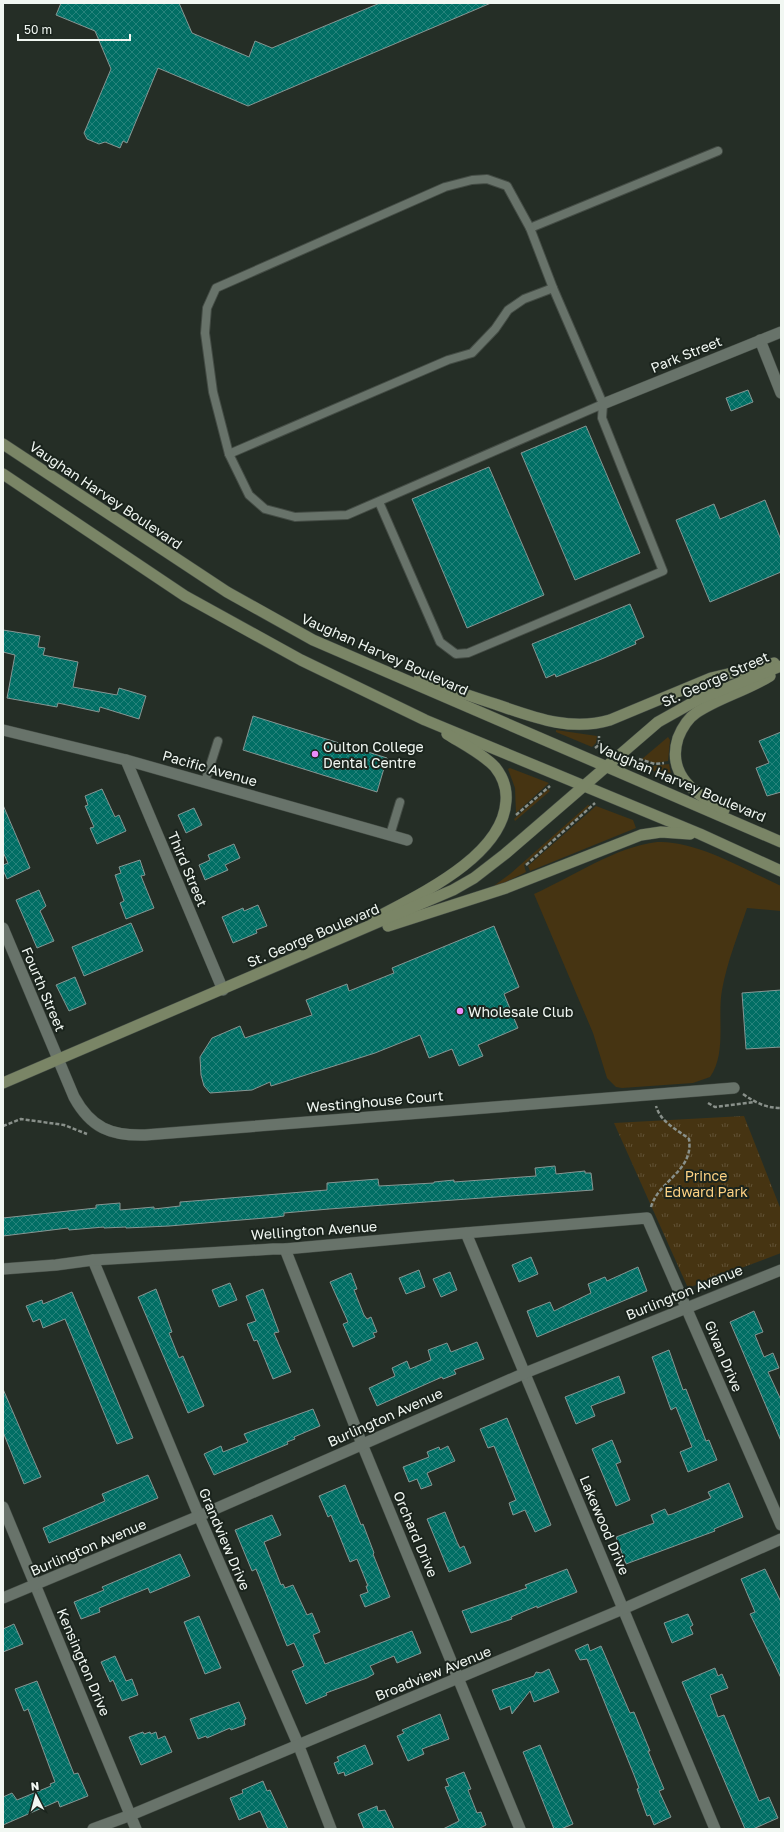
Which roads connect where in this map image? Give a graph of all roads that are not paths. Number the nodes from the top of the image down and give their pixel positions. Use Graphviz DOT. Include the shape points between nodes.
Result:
graph roads {
  1 [pos="718,151"];
  2 [pos="530,228"];
  3 [pos="553,288"];
  4 [pos="781,332"];
  5 [pos="760,340"];
  6 [pos="781,393"];
  7 [pos="603,404"];
  8 [pos="3,444"];
  9 [pos="229,454"];
  10 [pos="3,474"];
  11 [pos="379,502"];
  12 [pos="341,652"];
  13 [pos="781,662"];
  14 [pos="781,666"];
  15 [pos="781,669"];
  16 [pos="425,720"];
  17 [pos="3,730"];
  18 [pos="218,741"];
  19 [pos="126,760"];
  20 [pos="606,766"];
  21 [pos="205,782"];
  22 [pos="584,786"];
  23 [pos="400,802"];
  24 [pos="700,834"];
  25 [pos="390,835"];
  26 [pos="766,835"];
  27 [pos="407,840"];
  28 [pos="781,842"];
  29 [pos="781,871"];
  30 [pos="3,928"];
  31 [pos="315,950"];
  32 [pos="222,990"];
  33 [pos="58,1060"];
  34 [pos="3,1083"];
  35 [pos="734,1088"];
  36 [pos="628,1219"];
  37 [pos="466,1233"];
  38 [pos="285,1249"];
  39 [pos="94,1260"];
  40 [pos="3,1269"];
  41 [pos="781,1270"];
  42 [pos="686,1307"];
  43 [pos="525,1373"];
  44 [pos="362,1444"];
  45 [pos="3,1507"];
  46 [pos="199,1516"];
  47 [pos="781,1525"];
  48 [pos="781,1539"];
  49 [pos="35,1585"];
  50 [pos="3,1598"];
  51 [pos="623,1609"];
  52 [pos="460,1678"];
  53 [pos="298,1744"];
  54 [pos="131,1815"];
  55 [pos="93,1829"];
  56 [pos="136,1829"];
  57 [pos="332,1829"];
  58 [pos="520,1829"];
  59 [pos="715,1829"];
  1 -- 2 [label="lane"];
  2 -- 3 [label="lane"];
  2 -- 9 [label="lane" via="508,186 487,178 472,180 444,187 216,288 207,308 205,334 213,392"];
  3 -- 7 [label="lane"];
  3 -- 9 [label="lane" via="508,310 495,329 472,353 448,360"];
  4 -- 5 [label="street, Park Street"];
  5 -- 6 [label="street"];
  5 -- 7 [label="street, Park Street"];
  7 -- 11 [label="lane"];
  7 -- 11 [label="lane" via="602,418 663,571 468,653 456,654 440,642"];
  8 -- 12 [label="main road, Vaughan Harvey Boulevard" via="227,592 287,626"];
  9 -- 11 [label="lane" via="249,495 265,509 294,518 347,515"];
  10 -- 16 [label="main road" via="192,600 307,664"];
  12 -- 13 [label="main road" via="538,719 581,725 610,720 729,672"];
  12 -- 20 [label="main road, Vaughan Harvey Boulevard"];
  14 -- 20 [label="main road, St. George Street" via="671,714"];
  15 -- 26 [label="main road" via="750,688 694,714 680,732 676,747 678,767 689,787"];
  16 -- 22 [label="main road"];
  16 -- 31 [label="main road" via="495,768 505,784 507,795 500,825 467,863 444,880"];
  17 -- 19 [label="street, Pacific Avenue"];
  18 -- 21 [label="lane"];
  19 -- 21 [label="street, Pacific Avenue"];
  19 -- 32 [label="street, Third Street"];
  20 -- 22 [label="main road, St. George Boulevard"];
  20 -- 26 [label="main road, Vaughan Harvey Boulevard"];
  21 -- 25 [label="street, Pacific Avenue"];
  22 -- 24 [label="main road"];
  22 -- 31 [label="main road, St. George Boulevard" via="474,878 440,897"];
  23 -- 25 [label="lane"];
  24 -- 29 [label="main road"];
  24 -- 31 [label="main road" via="660,832 641,835 506,888"];
  25 -- 27 [label="street, Pacific Avenue"];
  26 -- 28 [label="main road, Vaughan Harvey Boulevard"];
  30 -- 33 [label="street, Fourth Street"];
  31 -- 32 [label="main road, St. George Boulevard"];
  32 -- 33 [label="main road, St. George Boulevard"];
  33 -- 34 [label="main road, St. George Boulevard"];
  33 -- 35 [label="street, Westinghouse Court" via="79,1106 92,1122 111,1132 132,1135"];
  36 -- 37 [label="street, Wellington Avenue"];
  36 -- 42 [label="street, Givan Drive" via="647,1218"];
  37 -- 38 [label="street, Wellington Avenue"];
  37 -- 43 [label="street, Lakewood Drive"];
  38 -- 39 [label="street, Wellington Avenue"];
  38 -- 44 [label="street, Orchard Drive"];
  39 -- 40 [label="street, Wellington Avenue"];
  39 -- 46 [label="street, Grandview Drive"];
  41 -- 42 [label="street, Burlington Avenue"];
  42 -- 43 [label="street, Burlington Avenue"];
  42 -- 47 [label="street, Givan Drive"];
  43 -- 44 [label="street, Burlington Avenue"];
  43 -- 51 [label="street, Lakewood Drive"];
  44 -- 46 [label="street, Burlington Avenue"];
  44 -- 52 [label="street, Orchard Drive"];
  45 -- 49 [label="street, Kensington Drive"];
  46 -- 49 [label="street, Burlington Avenue"];
  46 -- 53 [label="street, Grandview Drive"];
  48 -- 51 [label="street, Broadview Avenue"];
  49 -- 50 [label="street, Burlington Avenue"];
  49 -- 54 [label="street, Kensington Drive"];
  51 -- 52 [label="street, Broadview Avenue"];
  51 -- 59 [label="street, Lakewood Drive"];
  52 -- 53 [label="street, Broadview Avenue"];
  52 -- 58 [label="street, Orchard Drive"];
  53 -- 54 [label="street, Broadview Avenue"];
  53 -- 57 [label="street, Grandview Drive"];
  54 -- 55 [label="street, Broadview Avenue"];
  54 -- 56 [label="street, Kensington Drive"];
}
